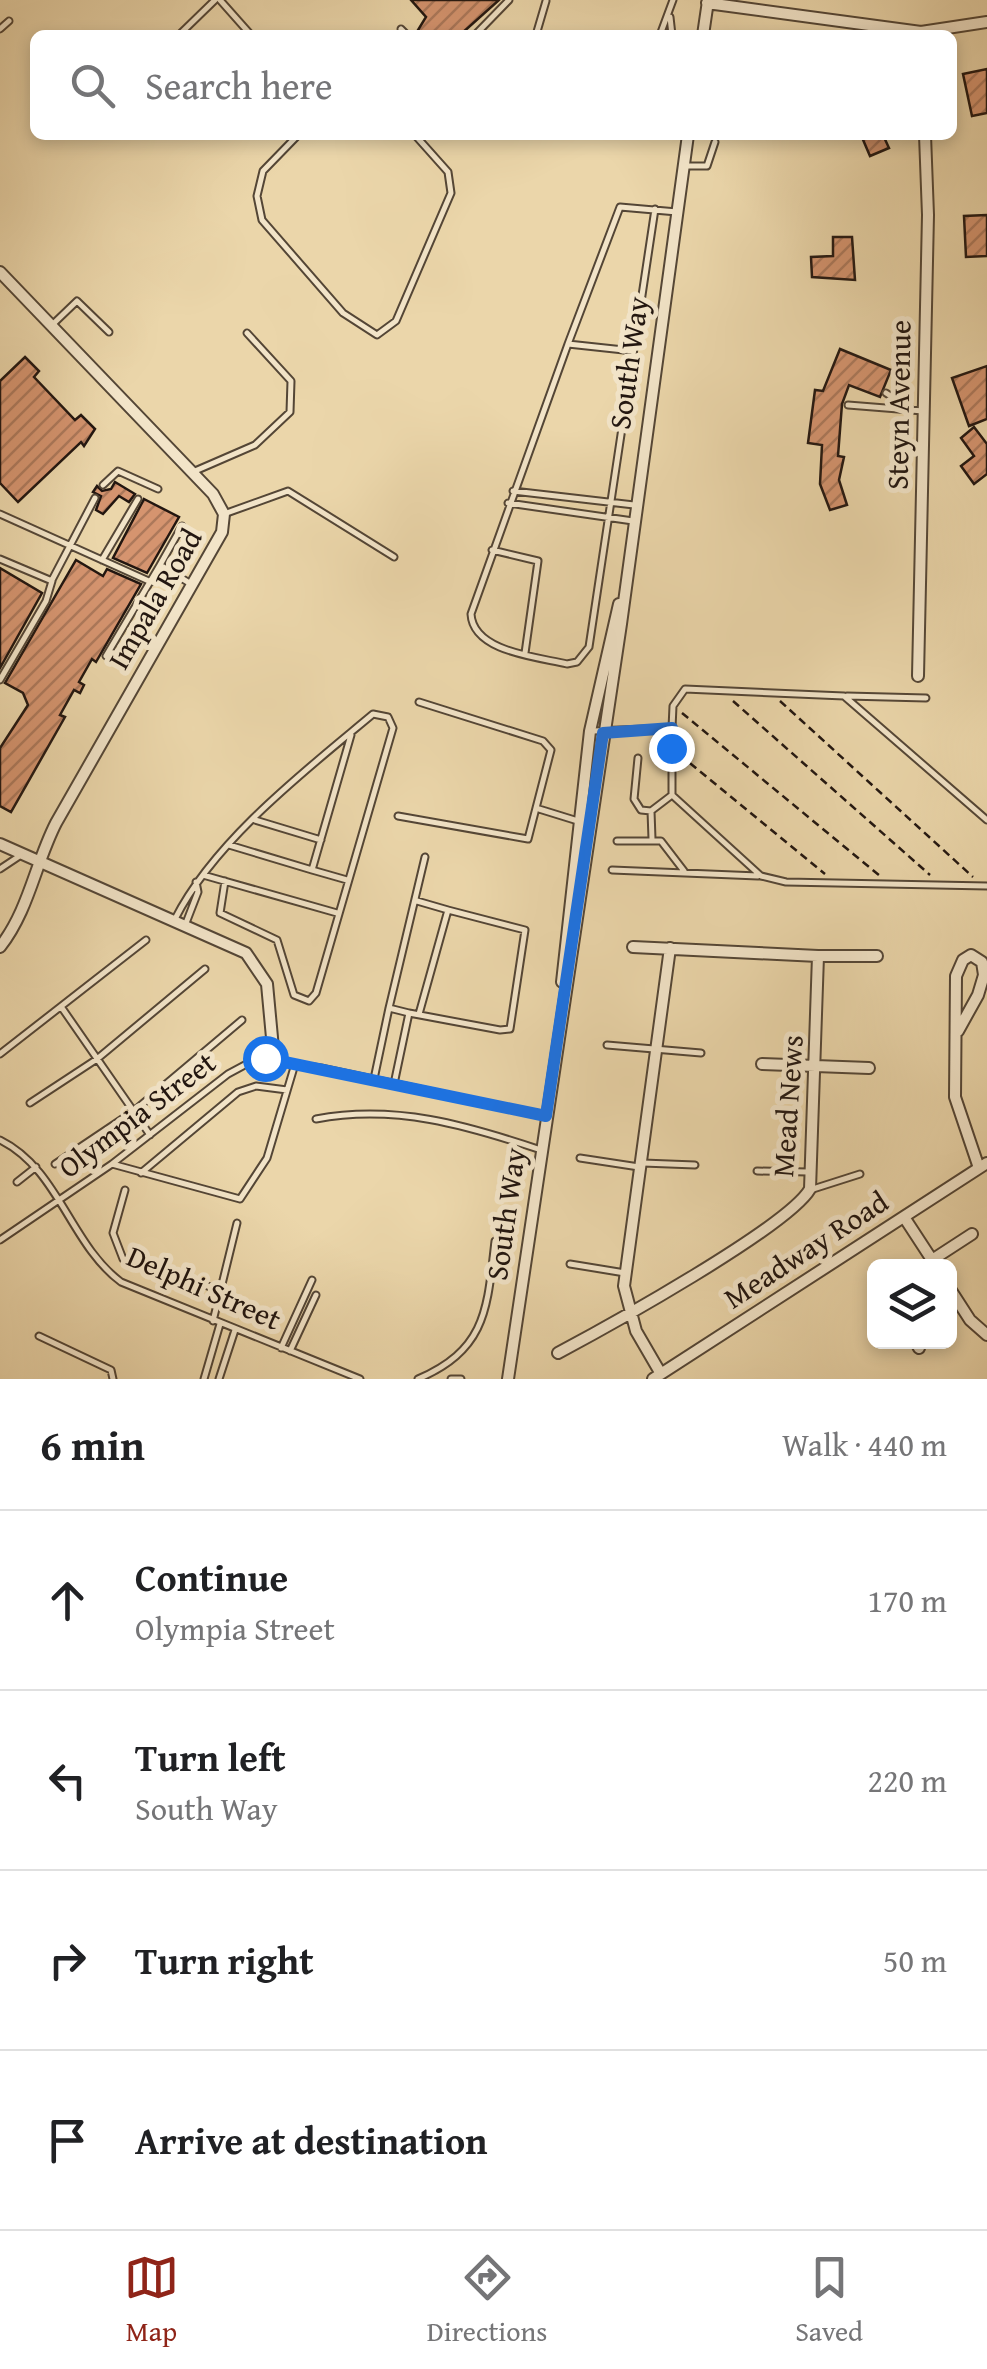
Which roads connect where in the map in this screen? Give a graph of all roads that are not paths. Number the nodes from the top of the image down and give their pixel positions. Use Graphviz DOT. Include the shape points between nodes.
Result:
graph roads {
  1 [pos="217,0"];
  2 [pos="509,0"];
  3 [pos="673,0"];
  4 [pos="546,1"];
  5 [pos="708,2"];
  6 [pos="770,6"];
  7 [pos="670,17"];
  8 [pos="9,22"];
  9 [pos="987,22"];
  10 [pos="0,30"];
  11 [pos="184,30"];
  12 [pos="246,30"];
  13 [pos="479,30"];
  14 [pos="537,30"];
  15 [pos="663,30"];
  16 [pos="671,30"];
  17 [pos="704,30"];
  18 [pos="904,30"];
  19 [pos="939,30"];
  20 [pos="293,140"];
  21 [pos="419,140"];
  22 [pos="687,140"];
  23 [pos="924,140"];
  24 [pos="715,142"];
  25 [pos="684,165"];
  26 [pos="655,209"];
  27 [pos="677,212"];
  28 [pos="0,272"];
  29 [pos="52,325"];
  30 [pos="109,332"];
  31 [pos="247,333"];
  32 [pos="568,344"];
  33 [pos="632,351"];
  34 [pos="886,393"];
  35 [pos="848,405"];
  36 [pos="918,411"];
  37 [pos="192,472"];
  38 [pos="103,485"];
  39 [pos="158,489"];
  40 [pos="512,491"];
  41 [pos="95,498"];
  42 [pos="138,500"];
  43 [pos="508,502"];
  44 [pos="610,502"];
  45 [pos="634,506"];
  46 [pos="0,514"];
  47 [pos="224,514"];
  48 [pos="608,518"];
  49 [pos="632,520"];
  50 [pos="182,526"];
  51 [pos="70,547"];
  52 [pos="492,550"];
  53 [pos="394,558"];
  54 [pos="0,559"];
  55 [pos="102,560"];
  56 [pos="160,565"];
  57 [pos="52,580"];
  58 [pos="150,582"];
  59 [pos="192,584"];
  60 [pos="525,654"];
  61 [pos="106,656"];
  62 [pos="918,676"];
  63 [pos="0,680"];
  64 [pos="844,696"];
  65 [pos="926,698"];
  66 [pos="419,702"];
  67 [pos="672,728"];
  68 [pos="352,732"];
  69 [pos="597,732"];
  70 [pos="638,758"];
  71 [pos="672,795"];
  72 [pos="538,809"];
  73 [pos="652,811"];
  74 [pos="398,816"];
  75 [pos="256,820"];
  76 [pos="987,820"];
  77 [pos="584,822"];
  78 [pos="652,839"];
  79 [pos="321,840"];
  80 [pos="617,841"];
  81 [pos="0,844"];
  82 [pos="229,846"];
  83 [pos="24,854"];
  84 [pos="426,858"];
  85 [pos="37,860"];
  86 [pos="0,868"];
  87 [pos="312,870"];
  88 [pos="612,870"];
  89 [pos="684,873"];
  90 [pos="203,874"];
  91 [pos="762,876"];
  92 [pos="346,880"];
  93 [pos="225,881"];
  94 [pos="196,882"];
  95 [pos="985,886"];
  96 [pos="417,901"];
  97 [pos="448,910"];
  98 [pos="336,912"];
  99 [pos="180,921"];
  100 [pos="146,940"];
  101 [pos="0,947"];
  102 [pos="633,947"];
  103 [pos="670,948"];
  104 [pos="818,956"];
  105 [pos="877,956"];
  106 [pos="205,970"];
  107 [pos="62,1008"];
  108 [pos="389,1008"];
  109 [pos="409,1013"];
  110 [pos="419,1014"];
  111 [pos="242,1020"];
  112 [pos="958,1031"];
  113 [pos="607,1046"];
  114 [pos="656,1051"];
  115 [pos="700,1053"];
  116 [pos="0,1054"];
  117 [pos="97,1059"];
  118 [pos="274,1059"];
  119 [pos="295,1063"];
  120 [pos="762,1064"];
  121 [pos="816,1065"];
  122 [pos="869,1068"];
  123 [pos="374,1080"];
  124 [pos="394,1084"];
  125 [pos="287,1090"];
  126 [pos="30,1104"];
  127 [pos="134,1111"];
  128 [pos="546,1116"];
  129 [pos="316,1119"];
  130 [pos="150,1135"];
  131 [pos="0,1140"];
  132 [pos="541,1150"];
  133 [pos="580,1158"];
  134 [pos="55,1164"];
  135 [pos="112,1164"];
  136 [pos="640,1165"];
  137 [pos="695,1166"];
  138 [pos="983,1166"];
  139 [pos="36,1167"];
  140 [pos="757,1170"];
  141 [pos="811,1172"];
  142 [pos="141,1173"];
  143 [pos="860,1174"];
  144 [pos="17,1182"];
  145 [pos="810,1189"];
  146 [pos="125,1190"];
  147 [pos="59,1201"];
  148 [pos="904,1217"];
  149 [pos="237,1223"];
  150 [pos="972,1234"];
  151 [pos="0,1240"];
  152 [pos="495,1241"];
  153 [pos="931,1259"];
  154 [pos="939,1259"];
  155 [pos="570,1264"];
  156 [pos="625,1273"];
  157 [pos="312,1280"];
  158 [pos="220,1290"];
  159 [pos="316,1295"];
  160 [pos="957,1300"];
  161 [pos="630,1315"];
  162 [pos="216,1323"];
  163 [pos="235,1330"];
  164 [pos="987,1335"];
  165 [pos="39,1336"];
  166 [pos="281,1348"];
  167 [pos="290,1351"];
  168 [pos="558,1353"];
  169 [pos="657,1376"];
  170 [pos="113,1379"];
  171 [pos="204,1379"];
  172 [pos="218,1379"];
  173 [pos="360,1379"];
  174 [pos="418,1379"];
  175 [pos="451,1379"];
  176 [pos="462,1379"];
  177 [pos="508,1379"];
  1 -- 11 [label="lane"];
  1 -- 12 [label="lane"];
  2 -- 13 [label="lane"];
  3 -- 7 [label="lane"];
  4 -- 14 [label="lane"];
  5 -- 6 [label="street"];
  5 -- 17 [label="street"];
  6 -- 18 [label="street"];
  7 -- 15 [label="lane"];
  7 -- 16 [label="lane"];
  8 -- 10 [label="lane"];
  9 -- 19 [label="street"];
  20 -- 21 [label="lane" via="263,172 257,196 262,220 343,313 377,335 396,321 451,193 448,172"];
  22 -- 25 [label="street, South Way"];
  23 -- 36 [label="street, Steyn Avenue" via="928,215"];
  24 -- 25 [label="lane" via="707,166"];
  25 -- 27 [label="street, South Way"];
  26 -- 27 [label="lane"];
  26 -- 32 [label="lane" via="626,205 615,214"];
  26 -- 33 [label="lane"];
  27 -- 45 [label="street, South Way"];
  28 -- 29 [label="street, Impala Road"];
  29 -- 30 [label="lane" via="78,301"];
  29 -- 37 [label="street, Impala Road"];
  31 -- 37 [label="lane" via="292,381 290,412 255,446"];
  32 -- 33 [label="lane"];
  32 -- 40 [label="lane"];
  33 -- 44 [label="lane"];
  34 -- 36 [label="lane"];
  35 -- 36 [label="lane"];
  36 -- 62 [label="street, Steyn Avenue"];
  37 -- 47 [label="street, Impala Road"];
  38 -- 39 [label="lane" via="110,474 127,472"];
  40 -- 43 [label="lane"];
  40 -- 44 [label="lane"];
  41 -- 51 [label="lane"];
  42 -- 55 [label="lane"];
  43 -- 48 [label="lane"];
  43 -- 52 [label="lane"];
  44 -- 45 [label="lane"];
  44 -- 48 [label="lane"];
  45 -- 49 [label="street, South Way"];
  46 -- 51 [label="lane"];
  47 -- 53 [label="lane" via="288,492"];
  47 -- 59 [label="street, Impala Road" via="222,532"];
  48 -- 49 [label="lane"];
  48 -- 60 [label="lane" via="586,654 566,664"];
  49 -- 69 [label="street, South Way"];
  50 -- 56 [label="lane"];
  51 -- 55 [label="lane"];
  51 -- 57 [label="lane"];
  52 -- 60 [label="lane" via="472,624 486,640"];
  52 -- 60 [label="lane" via="538,561"];
  54 -- 57 [label="lane"];
  55 -- 58 [label="lane"];
  56 -- 58 [label="lane"];
  56 -- 59 [label="lane"];
  57 -- 63 [label="lane"];
  58 -- 61 [label="lane"];
  59 -- 85 [label="street, Impala Road"];
  64 -- 65 [label="lane"];
  64 -- 67 [label="lane" via="685,689 673,706"];
  64 -- 76 [label="lane"];
  66 -- 72 [label="lane" via="548,745"];
  67 -- 69 [label="lane"];
  67 -- 71 [label="lane"];
  68 -- 75 [label="lane"];
  68 -- 79 [label="lane"];
  68 -- 92 [label="lane" via="381,713 393,728"];
  69 -- 77 [label="street, South Way"];
  70 -- 73 [label="lane" via="634,799"];
  71 -- 73 [label="lane"];
  71 -- 91 [label="lane"];
  72 -- 74 [label="lane" via="532,834 520,840"];
  72 -- 77 [label="lane"];
  73 -- 78 [label="lane"];
  75 -- 79 [label="lane"];
  75 -- 82 [label="lane"];
  77 -- 128 [label="street, South Way"];
  78 -- 80 [label="lane"];
  78 -- 89 [label="lane" via="670,850"];
  79 -- 87 [label="lane"];
  81 -- 83 [label="street"];
  82 -- 87 [label="lane"];
  82 -- 90 [label="lane"];
  83 -- 85 [label="street"];
  83 -- 86 [label="lane"];
  84 -- 96 [label="lane"];
  85 -- 99 [label="street"];
  85 -- 101 [label="street, Impala Road" via="26,900"];
  87 -- 92 [label="lane"];
  88 -- 89 [label="lane"];
  89 -- 91 [label="lane"];
  90 -- 93 [label="lane"];
  90 -- 94 [label="lane"];
  91 -- 95 [label="lane"];
  92 -- 98 [label="lane"];
  93 -- 98 [label="lane"];
  93 -- 98 [label="lane" via="220,912 277,940 300,1000 316,992"];
  94 -- 99 [label="lane"];
  94 -- 99 [label="lane" via="198,892"];
  96 -- 97 [label="lane"];
  96 -- 108 [label="lane"];
  97 -- 110 [label="lane"];
  97 -- 110 [label="lane" via="525,930 511,1026 500,1030"];
  99 -- 118 [label="street" via="234,944 255,961 269,994"];
  100 -- 107 [label="lane"];
  102 -- 103 [label="street"];
  103 -- 104 [label="street"];
  103 -- 114 [label="street"];
  104 -- 105 [label="street"];
  104 -- 121 [label="street, Mead News"];
  106 -- 117 [label="lane"];
  107 -- 116 [label="lane"];
  107 -- 117 [label="lane"];
  108 -- 109 [label="lane"];
  108 -- 123 [label="lane"];
  109 -- 110 [label="lane"];
  109 -- 124 [label="lane"];
  111 -- 127 [label="lane"];
  112 -- 112 [label="street" via="984,975 972,955 956,976"];
  112 -- 138 [label="street" via="955,1097"];
  113 -- 114 [label="lane"];
  114 -- 115 [label="lane"];
  114 -- 136 [label="street"];
  117 -- 126 [label="lane"];
  117 -- 127 [label="lane"];
  118 -- 119 [label="lane, Olympia Street"];
  118 -- 130 [label="lane, Olympia Street" via="240,1066"];
  119 -- 123 [label="lane, Olympia Street"];
  119 -- 125 [label="lane"];
  120 -- 121 [label="street"];
  121 -- 122 [label="street"];
  121 -- 141 [label="street, Mead News"];
  123 -- 124 [label="lane, Olympia Street"];
  124 -- 128 [label="lane, Olympia Street"];
  125 -- 142 [label="lane" via="256,1086 238,1092"];
  125 -- 142 [label="lane" via="267,1158 240,1199"];
  127 -- 130 [label="lane"];
  127 -- 134 [label="lane"];
  128 -- 132 [label="street, South Way"];
  129 -- 132 [label="lane" via="357,1111 439,1120"];
  130 -- 135 [label="lane, Olympia Street"];
  131 -- 139 [label="lane, Delphi Street"];
  132 -- 177 [label="street, South Way"];
  133 -- 136 [label="lane"];
  135 -- 142 [label="lane"];
  135 -- 147 [label="lane, Olympia Street"];
  136 -- 137 [label="lane"];
  136 -- 156 [label="street"];
  138 -- 148 [label="street, Meadway Road"];
  139 -- 144 [label="lane"];
  139 -- 147 [label="lane, Delphi Street"];
  140 -- 141 [label="lane"];
  141 -- 145 [label="street, Mead News"];
  143 -- 145 [label="lane"];
  145 -- 161 [label="street, Mead News" via="782,1216"];
  146 -- 158 [label="lane" via="114,1233 123,1259"];
  147 -- 151 [label="lane, Olympia Street"];
  147 -- 162 [label="lane, Delphi Street" via="112,1275"];
  148 -- 153 [label="street"];
  148 -- 169 [label="street, Meadway Road"];
  149 -- 158 [label="lane"];
  150 -- 154 [label="street"];
  152 -- 174 [label="lane" via="482,1326 458,1355"];
  155 -- 156 [label="lane"];
  156 -- 161 [label="street"];
  157 -- 166 [label="lane"];
  158 -- 162 [label="lane"];
  159 -- 167 [label="lane"];
  160 -- 164 [label="street"];
  161 -- 168 [label="street, Mead News"];
  161 -- 169 [label="street"];
  162 -- 163 [label="lane, Delphi Street"];
  162 -- 171 [label="lane"];
  163 -- 166 [label="lane, Delphi Street"];
  163 -- 172 [label="lane"];
  165 -- 170 [label="lane" via="101,1362"];
  166 -- 167 [label="lane, Delphi Street"];
  167 -- 173 [label="lane, Delphi Street"];
  175 -- 176 [label="lane"];
}
